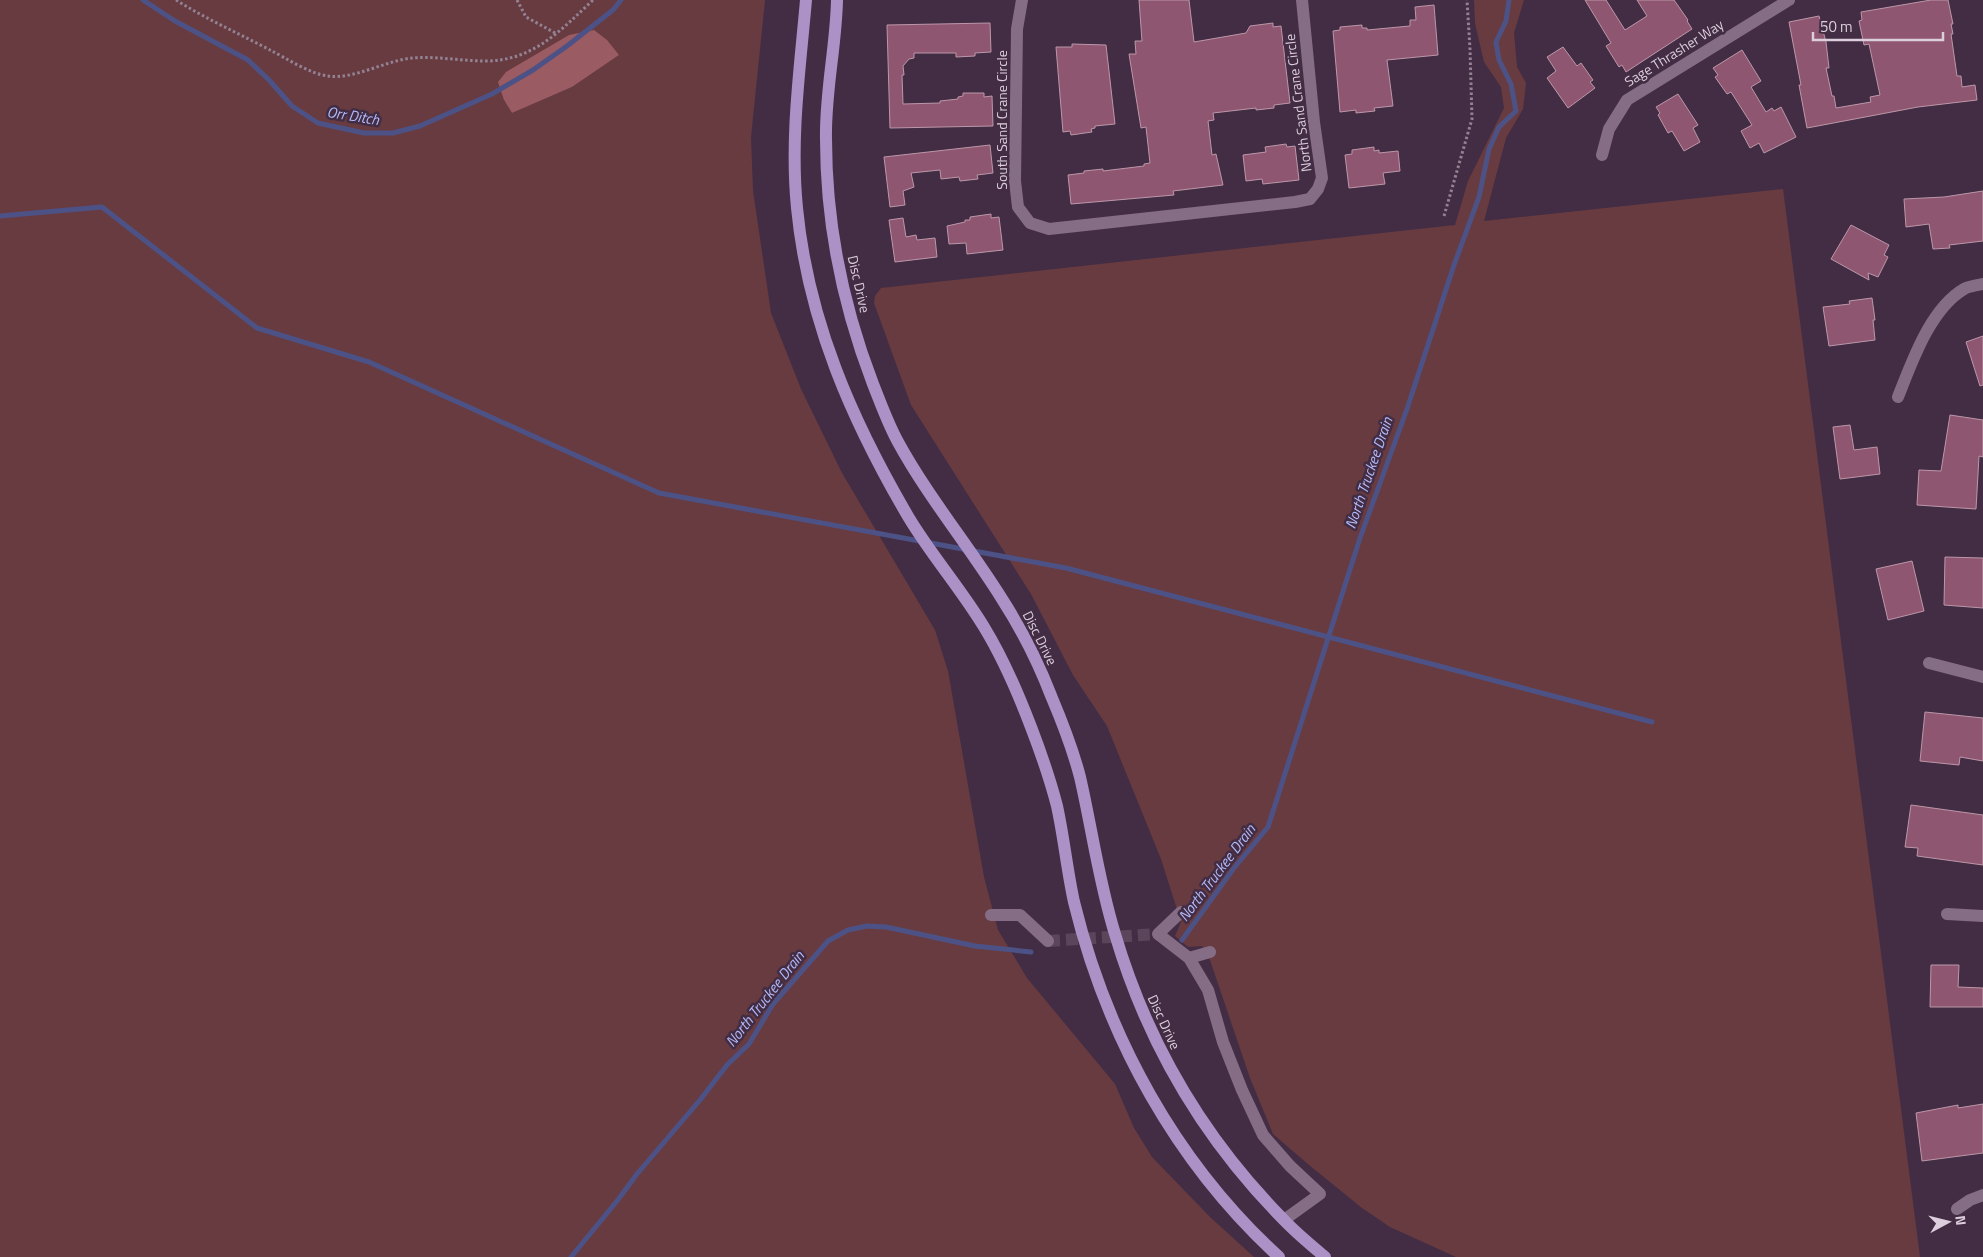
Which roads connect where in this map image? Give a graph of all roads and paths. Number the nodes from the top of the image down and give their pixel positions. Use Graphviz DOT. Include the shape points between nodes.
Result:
graph roads {
  1 [pos="176,0"];
  2 [pos="517,0"];
  3 [pos="593,0"];
  4 [pos="806,0"];
  5 [pos="837,0"];
  6 [pos="1022,0"];
  7 [pos="1302,0"];
  8 [pos="1467,0"];
  9 [pos="1789,0"];
  10 [pos="557,34"];
  11 [pos="1602,155"];
  12 [pos="1192,214"];
  13 [pos="1444,216"];
  14 [pos="1983,284"];
  15 [pos="1898,397"];
  16 [pos="1929,663"];
  17 [pos="1983,676"];
  18 [pos="1181,912"];
  19 [pos="1947,914"];
  20 [pos="991,915"];
  21 [pos="1983,916"];
  22 [pos="1048,941"];
  23 [pos="1210,952"];
  24 [pos="1189,958"];
  25 [pos="1983,1195"];
  26 [pos="1957,1209"];
  27 [pos="1284,1220"];
  28 [pos="1279,1257"];
  29 [pos="1325,1257"];
  1 -- 10 [label="path" via="304,68 328,76 354,74 412,58 486,61 513,58 536,49"];
  2 -- 10 [label="path" via="526,17"];
  3 -- 10 [label="path"];
  4 -- 28 [label="main road" via="795,118 797,207 816,310 835,371 882,472 918,533 984,628 1006,668 1047,770 1085,939 1120,1037 1136,1069 1165,1120 1195,1163"];
  5 -- 27 [label="main road, Disc Drive" via="827,93 828,190 845,296 859,347 896,439 917,475 1003,599 1042,675 1079,773 1114,933 1149,1029 1220,1145"];
  6 -- 12 [label="street, South Sand Crane Circle" via="1017,29 1014,181 1018,207 1030,223 1049,230"];
  7 -- 12 [label="street, North Sand Crane Circle" via="1322,178 1318,189 1310,199 1295,202"];
  8 -- 13 [label="path" via="1472,119"];
  9 -- 11 [label="street, Sage Thrasher Way" via="1627,100 1608,129"];
  14 -- 15 [label="street" via="1965,289 1938,312 1916,352"];
  16 -- 17 [label="street"];
  18 -- 24 [label="street" via="1158,934"];
  19 -- 21 [label="street"];
  20 -- 22 [label="street" via="1020,915"];
  23 -- 24 [label="street"];
  24 -- 27 [label="street" via="1208,990 1223,1042 1263,1135 1320,1194"];
  25 -- 26 [label="street"];
  27 -- 29 [label="main road, Disc Drive"];
}
